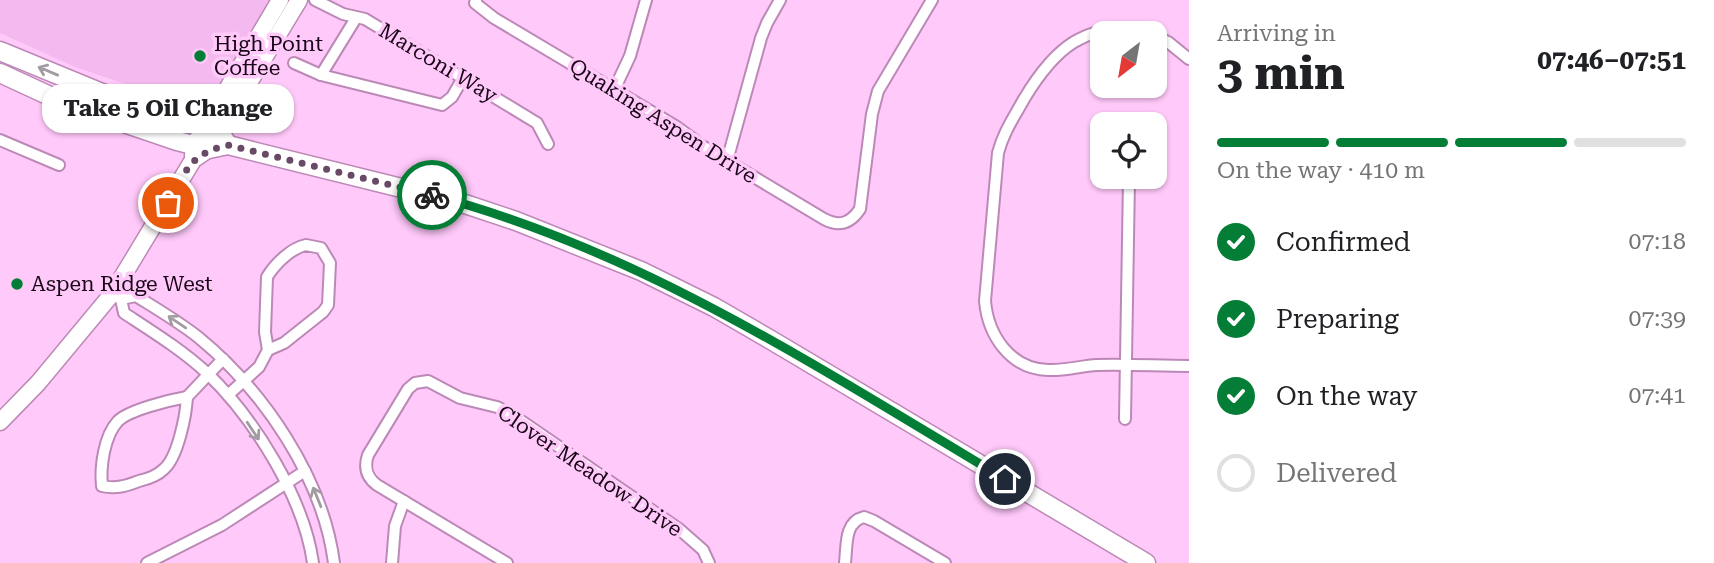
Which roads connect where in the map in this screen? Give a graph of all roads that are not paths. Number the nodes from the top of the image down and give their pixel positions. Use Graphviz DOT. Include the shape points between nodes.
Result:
graph roads {
  1 [pos="280,0"];
  2 [pos="299,0"];
  3 [pos="315,0"];
  4 [pos="476,0"];
  5 [pos="646,0"];
  6 [pos="780,0"];
  7 [pos="932,0"];
  8 [pos="356,18"];
  9 [pos="1090,34"];
  10 [pos="1167,42"];
  11 [pos="0,51"];
  12 [pos="1189,59"];
  13 [pos="294,63"];
  14 [pos="0,73"];
  15 [pos="321,75"];
  16 [pos="463,78"];
  17 [pos="614,90"];
  18 [pos="218,134"];
  19 [pos="0,140"];
  20 [pos="548,145"];
  21 [pos="198,151"];
  22 [pos="727,161"];
  23 [pos="59,165"];
  24 [pos="1129,189"];
  25 [pos="116,297"];
  26 [pos="268,350"];
  27 [pos="223,359"];
  28 [pos="1126,365"];
  29 [pos="1189,366"];
  30 [pos="209,375"];
  31 [pos="243,381"];
  32 [pos="228,395"];
  33 [pos="187,397"];
  34 [pos="1125,419"];
  35 [pos="0,422"];
  36 [pos="305,471"];
  37 [pos="286,482"];
  38 [pos="404,501"];
  39 [pos="147,563"];
  40 [pos="313,563"];
  41 [pos="334,563"];
  42 [pos="392,563"];
  43 [pos="507,563"];
  44 [pos="709,563"];
  45 [pos="845,563"];
  46 [pos="944,563"];
  47 [pos="1146,563"];
  1 -- 18 [label="main road"];
  2 -- 18 [label="main road"];
  3 -- 8 [label="street, Marconi Way"];
  4 -- 17 [label="street, Quaking Aspen Drive" via="494,18"];
  5 -- 17 [label="street" via="630,56"];
  6 -- 22 [label="street" via="761,38"];
  7 -- 22 [label="street, Quaking Aspen Drive" via="878,90 862,205 848,222 832,223"];
  8 -- 15 [label="street"];
  8 -- 16 [label="street, Marconi Way" via="365,19"];
  9 -- 28 [label="street" via="1057,53 1038,75 1001,142 986,314 994,337 1013,358 1028,365 1062,370"];
  10 -- 12 [label="street"];
  18 -- 11 [label="main road, one-way"];
  13 -- 15 [label="street"];
  14 -- 21 [label="main road" via="65,103"];
  15 -- 16 [label="street" via="442,105"];
  16 -- 20 [label="street, Marconi Way" via="537,123"];
  17 -- 22 [label="street, Quaking Aspen Drive"];
  18 -- 21 [label="main road"];
  18 -- 21 [label="main road"];
  18 -- 47 [label="main road" via="462,203 641,271 740,322"];
  19 -- 23 [label="street"];
  21 -- 25 [label="main road"];
  24 -- 28 [label="street"];
  27 -- 25 [label="street, one-way" via="187,328 136,296"];
  25 -- 30 [label="street" via="124,313"];
  25 -- 35 [label="main road"];
  26 -- 26 [label="street" via="267,277 298,246 321,248 330,263 328,305 284,343"];
  26 -- 31 [label="street"];
  27 -- 30 [label="street"];
  27 -- 31 [label="street"];
  28 -- 29 [label="street"];
  28 -- 34 [label="street"];
  30 -- 32 [label="street"];
  30 -- 33 [label="street"];
  31 -- 32 [label="street"];
  31 -- 36 [label="street"];
  32 -- 37 [label="street, one-way"];
  33 -- 33 [label="street" via="186,415 166,468 126,486 102,486 103,463 116,423 164,401"];
  36 -- 37 [label="street"];
  41 -- 36 [label="street, one-way" via="324,517"];
  37 -- 39 [label="street" via="222,525"];
  37 -- 40 [label="street" via="304,523"];
  38 -- 42 [label="street" via="395,526"];
  38 -- 43 [label="street"];
  38 -- 44 [label="street, Clover Meadow Drive" via="370,479 366,463 408,389 421,381 432,383 460,398 511,414 680,529 703,550"];
  45 -- 46 [label="street" via="849,528 864,517"];
}
